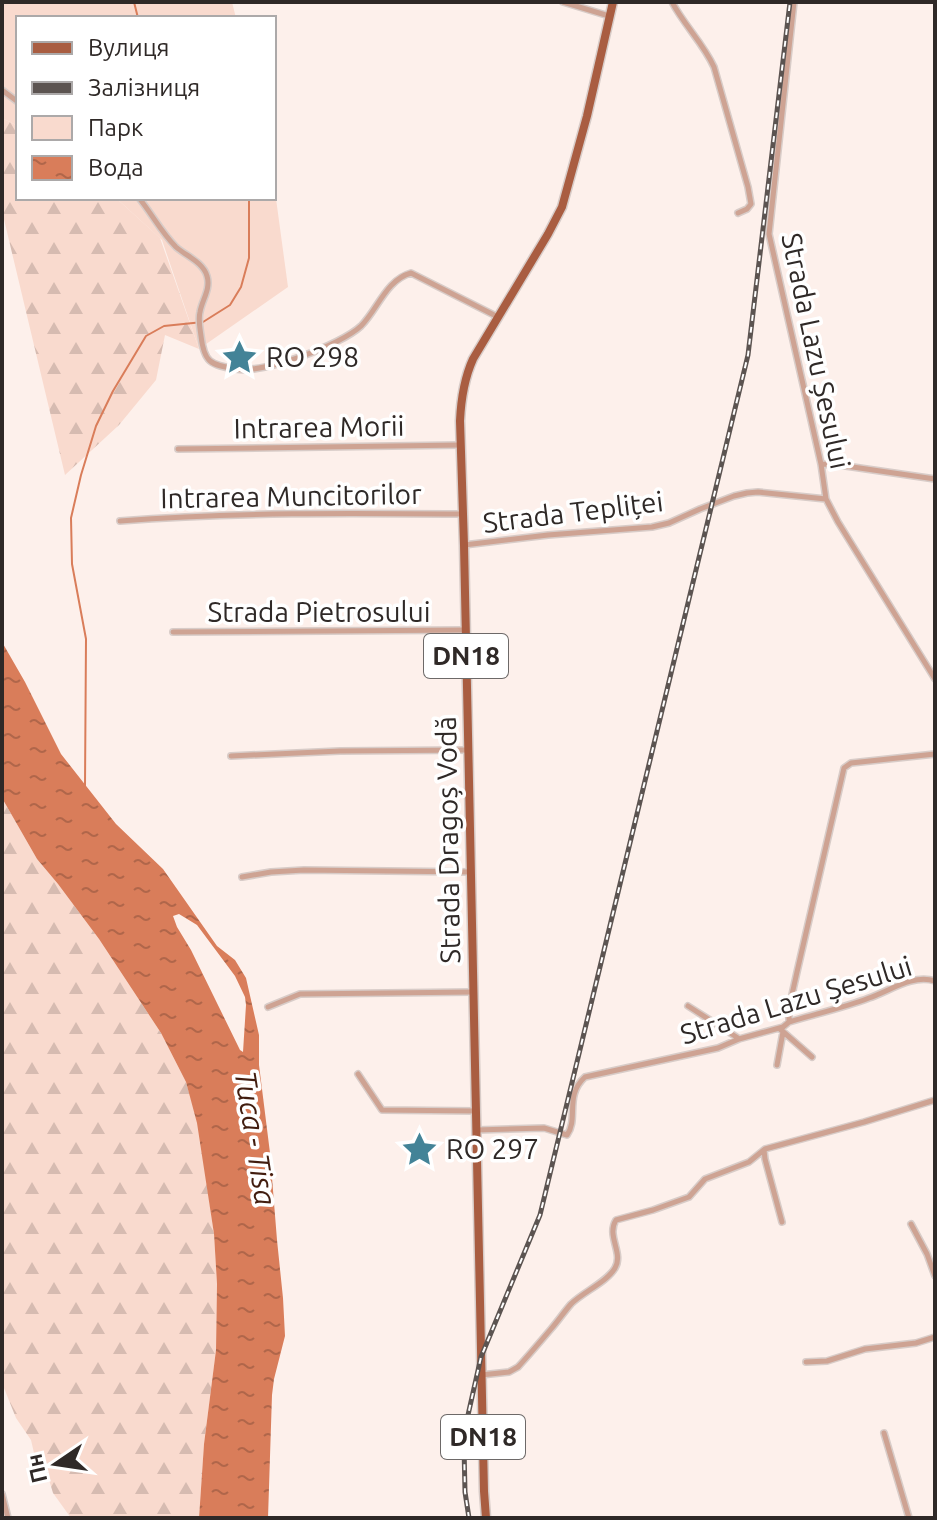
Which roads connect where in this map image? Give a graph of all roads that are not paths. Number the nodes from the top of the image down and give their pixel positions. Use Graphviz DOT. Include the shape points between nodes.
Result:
graph roads {
  1 [pos="563,2"];
  2 [pos="613,2"];
  3 [pos="672,2"];
  4 [pos="794,2"];
  5 [pos="610,16"];
  6 [pos="140,200"];
  7 [pos="738,213"];
  8 [pos="498,317"];
  9 [pos="461,445"];
  10 [pos="178,449"];
  11 [pos="821,464"];
  12 [pos="935,479"];
  13 [pos="826,499"];
  14 [pos="463,514"];
  15 [pos="120,521"];
  16 [pos="464,545"];
  17 [pos="466,630"];
  18 [pos="173,632"];
  19 [pos="935,679"];
  20 [pos="469,750"];
  21 [pos="935,754"];
  22 [pos="231,756"];
  23 [pos="471,872"];
  24 [pos="242,877"];
  25 [pos="935,981"];
  26 [pos="474,992"];
  27 [pos="688,1006"];
  28 [pos="268,1007"];
  29 [pos="789,1022"];
  30 [pos="781,1030"];
  31 [pos="739,1039"];
  32 [pos="812,1057"];
  33 [pos="777,1065"];
  34 [pos="358,1074"];
  35 [pos="935,1100"];
  36 [pos="476,1111"];
  37 [pos="477,1130"];
  38 [pos="765,1149"];
  39 [pos="782,1222"];
  40 [pos="911,1224"];
  41 [pos="935,1276"];
  42 [pos="935,1337"];
  43 [pos="806,1362"];
  44 [pos="481,1375"];
  45 [pos="884,1433"];
  46 [pos="2,1494"];
  47 [pos="8,1518"];
  48 [pos="486,1518"];
  49 [pos="909,1518"];
  1 -- 5 [label="street"];
  2 -- 5 [label="main road, Strada Dragoș Vodă / DN18"];
  3 -- 7 [label="street" via="714,67 751,204"];
  4 -- 11 [label="street, Strada Lazu Șesului" via="769,234"];
  5 -- 8 [label="main road, Strada Dragoș Vodă / DN18" via="562,207"];
  6 -- 8 [label="street" via="167,237 208,278 199,326 203,353 215,365 245,371 270,367 343,340 361,326 396,279 411,273"];
  8 -- 9 [label="main road, Strada Dragoș Vodă / DN18" via="465,376"];
  9 -- 10 [label="street, Intrarea Morii"];
  9 -- 14 [label="main road, Strada Dragoș Vodă / DN18"];
  11 -- 12 [label="street"];
  11 -- 13 [label="street, Strada Lazu Șesului"];
  13 -- 16 [label="street, Strada Tepliței" via="758,492 652,527"];
  13 -- 19 [label="street, Strada Lazu Șesului"];
  14 -- 15 [label="street, Intrarea Muncitorilor" via="261,513"];
  14 -- 16 [label="main road, Strada Dragoș Vodă / DN18"];
  16 -- 17 [label="main road, Strada Dragoș Vodă / DN18"];
  17 -- 18 [label="street, Strada Pietrosului"];
  17 -- 20 [label="main road, Strada Dragoș Vodă / DN18"];
  20 -- 22 [label="street"];
  20 -- 23 [label="main road, Strada Dragoș Vodă / DN18"];
  21 -- 29 [label="street" via="844,768"];
  23 -- 24 [label="street" via="304,870"];
  23 -- 26 [label="main road, Strada Dragoș Vodă / DN18"];
  25 -- 29 [label="street, Strada Lazu Șesului" via="913,980"];
  26 -- 28 [label="street" via="300,994"];
  26 -- 36 [label="main road, Strada Dragoș Vodă / DN18"];
  27 -- 31 [label="street"];
  29 -- 30 [label="street, Strada Lazu Șesului"];
  30 -- 31 [label="street, Strada Lazu Șesului"];
  30 -- 32 [label="street"];
  30 -- 33 [label="street"];
  31 -- 37 [label="street, Strada Lazu Șesului" via="701,1053 585,1077 575,1088 567,1135 544,1128"];
  34 -- 36 [label="street" via="382,1110"];
  35 -- 38 [label="street"];
  36 -- 37 [label="main road, Strada Dragoș Vodă / DN18"];
  37 -- 44 [label="main road, Strada Dragoș Vodă / DN18"];
  38 -- 39 [label="street"];
  38 -- 44 [label="street" via="749,1162 705,1179 689,1197 616,1220 612,1233 617,1266 570,1305 518,1367"];
  40 -- 41 [label="street"];
  42 -- 43 [label="street"];
  44 -- 48 [label="main road, Strada Dragoș Vodă / DN18"];
  45 -- 49 [label="street"];
  46 -- 47 [label="street"];
}
